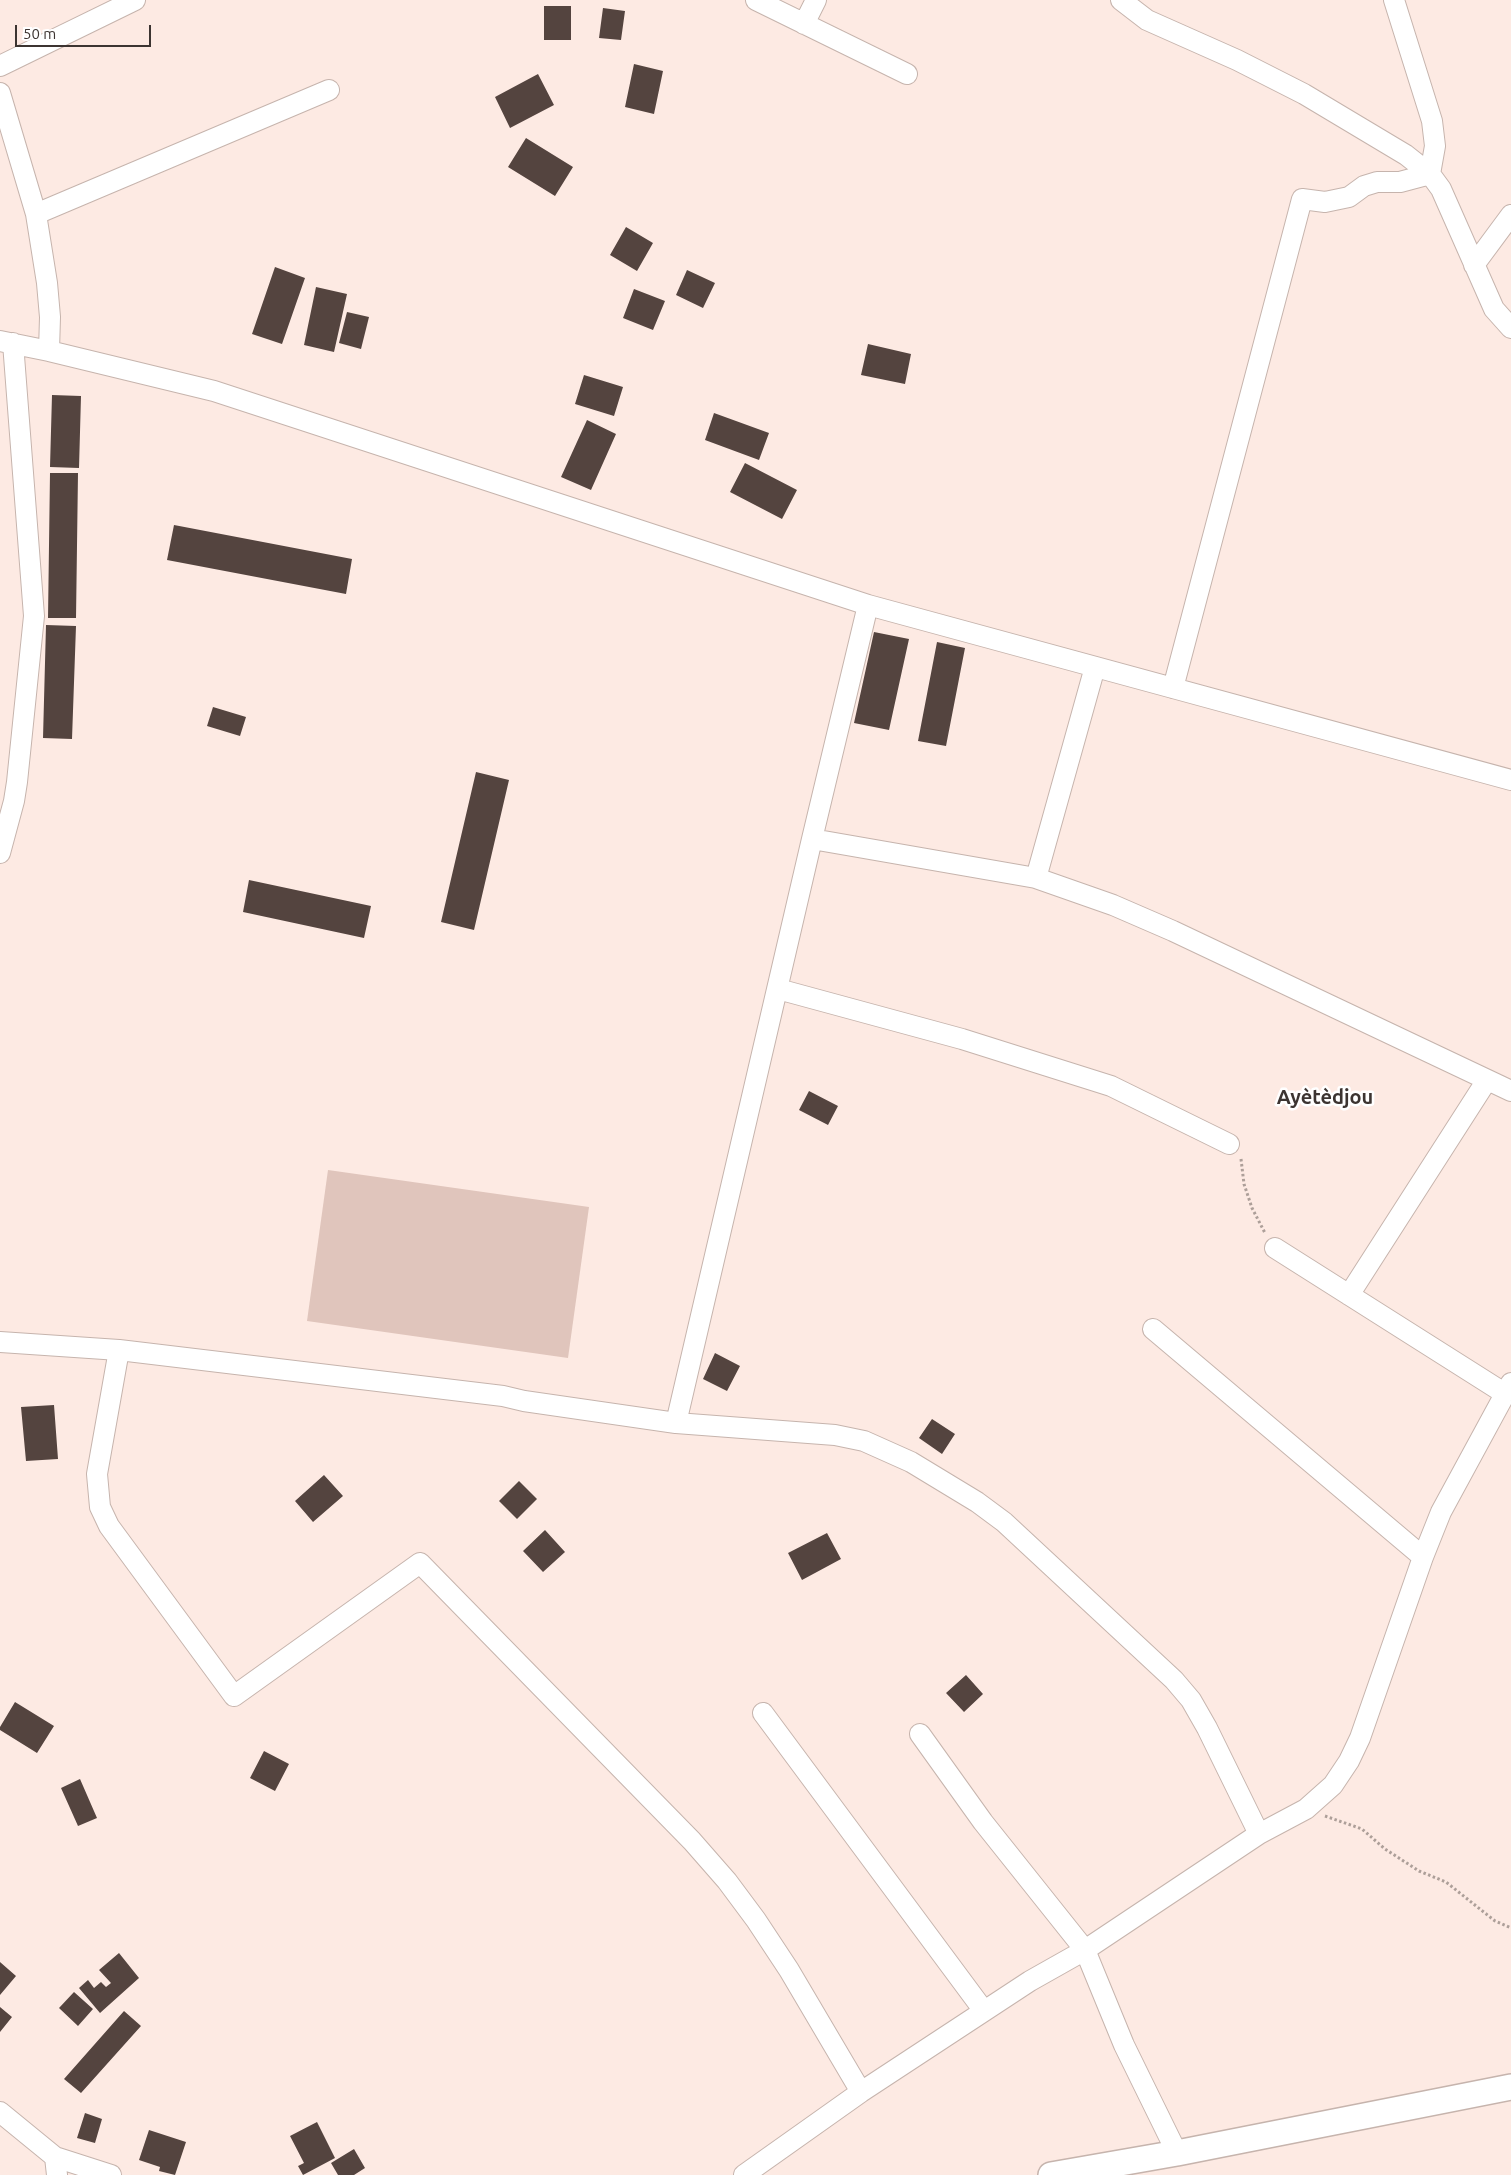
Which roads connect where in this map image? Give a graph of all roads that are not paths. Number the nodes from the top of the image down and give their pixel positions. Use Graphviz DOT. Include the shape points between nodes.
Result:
graph roads {
  1 [pos="135,0"];
  2 [pos="756,0"];
  3 [pos="816,0"];
  4 [pos="1121,0"];
  5 [pos="1394,0"];
  6 [pos="804,24"];
  7 [pos="0,66"];
  8 [pos="907,74"];
  9 [pos="329,90"];
  10 [pos="0,93"];
  11 [pos="1430,174"];
  12 [pos="36,214"];
  13 [pos="1511,215"];
  14 [pos="1474,265"];
  15 [pos="1511,328"];
  16 [pos="6,342"];
  17 [pos="49,351"];
  18 [pos="868,605"];
  19 [pos="1095,667"];
  20 [pos="1173,688"];
  21 [pos="1511,780"];
  22 [pos="812,839"];
  23 [pos="0,853"];
  24 [pos="1036,878"];
  25 [pos="778,989"];
  26 [pos="1487,1080"];
  27 [pos="1511,1092"];
  28 [pos="1230,1144"];
  29 [pos="1275,1248"];
  30 [pos="1349,1295"];
  31 [pos="1153,1329"];
  32 [pos="0,1342"];
  33 [pos="120,1350"];
  34 [pos="1508,1388"];
  35 [pos="676,1423"];
  36 [pos="1423,1557"];
  37 [pos="763,1712"];
  38 [pos="920,1734"];
  39 [pos="1259,1834"];
  40 [pos="1085,1950"];
  41 [pos="984,2011"];
  42 [pos="1511,2087"];
  43 [pos="861,2092"];
  44 [pos="0,2112"];
  45 [pos="1177,2153"];
  46 [pos="56,2166"];
  47 [pos="111,2175"];
  48 [pos="744,2175"];
  49 [pos="1051,2175"];
  1 -- 7 [label="street"];
  2 -- 6 [label="street"];
  3 -- 6 [label="street"];
  4 -- 11 [label="street" via="1147,20 1304,94 1406,155"];
  5 -- 11 [label="street" via="1432,120 1435,146"];
  6 -- 8 [label="street"];
  9 -- 12 [label="street"];
  10 -- 12 [label="street"];
  11 -- 14 [label="street" via="1441,190"];
  11 -- 20 [label="street" via="1400,182 1376,182 1349,197 1325,202 1302,199"];
  12 -- 17 [label="street" via="47,284"];
  13 -- 14 [label="street"];
  14 -- 15 [label="street" via="1494,309"];
  16 -- 17 [label="street"];
  16 -- 23 [label="street" via="34,616 17,782"];
  17 -- 18 [label="street" via="214,391"];
  18 -- 19 [label="street"];
  18 -- 22 [label="street"];
  19 -- 20 [label="street"];
  19 -- 24 [label="street"];
  20 -- 21 [label="street"];
  22 -- 24 [label="street"];
  22 -- 25 [label="street"];
  24 -- 26 [label="street" via="1173,932"];
  25 -- 28 [label="street" via="962,1039 1101,1082"];
  25 -- 35 [label="street"];
  26 -- 27 [label="street"];
  26 -- 30 [label="street"];
  29 -- 30 [label="street"];
  30 -- 34 [label="street"];
  31 -- 36 [label="street"];
  32 -- 33 [label="street"];
  33 -- 35 [label="street" via="503,1396 524,1402"];
  33 -- 43 [label="street" via="97,1474 100,1507 109,1526 234,1696 420,1562 692,1841 727,1881 789,1970"];
  34 -- 36 [label="street" via="1441,1512"];
  35 -- 39 [label="street" via="835,1435 864,1441 911,1462 977,1502 1004,1522 1174,1680 1207,1728"];
  36 -- 39 [label="street" via="1349,1761 1333,1785 1306,1809"];
  37 -- 41 [label="street"];
  38 -- 40 [label="street" via="982,1822"];
  39 -- 40 [label="street"];
  40 -- 41 [label="street"];
  40 -- 45 [label="street" via="1124,2045"];
  41 -- 43 [label="street"];
  42 -- 45 [label="street"];
  43 -- 48 [label="street"];
  44 -- 46 [label="street"];
  45 -- 49 [label="street"];
  46 -- 47 [label="street"];
}
